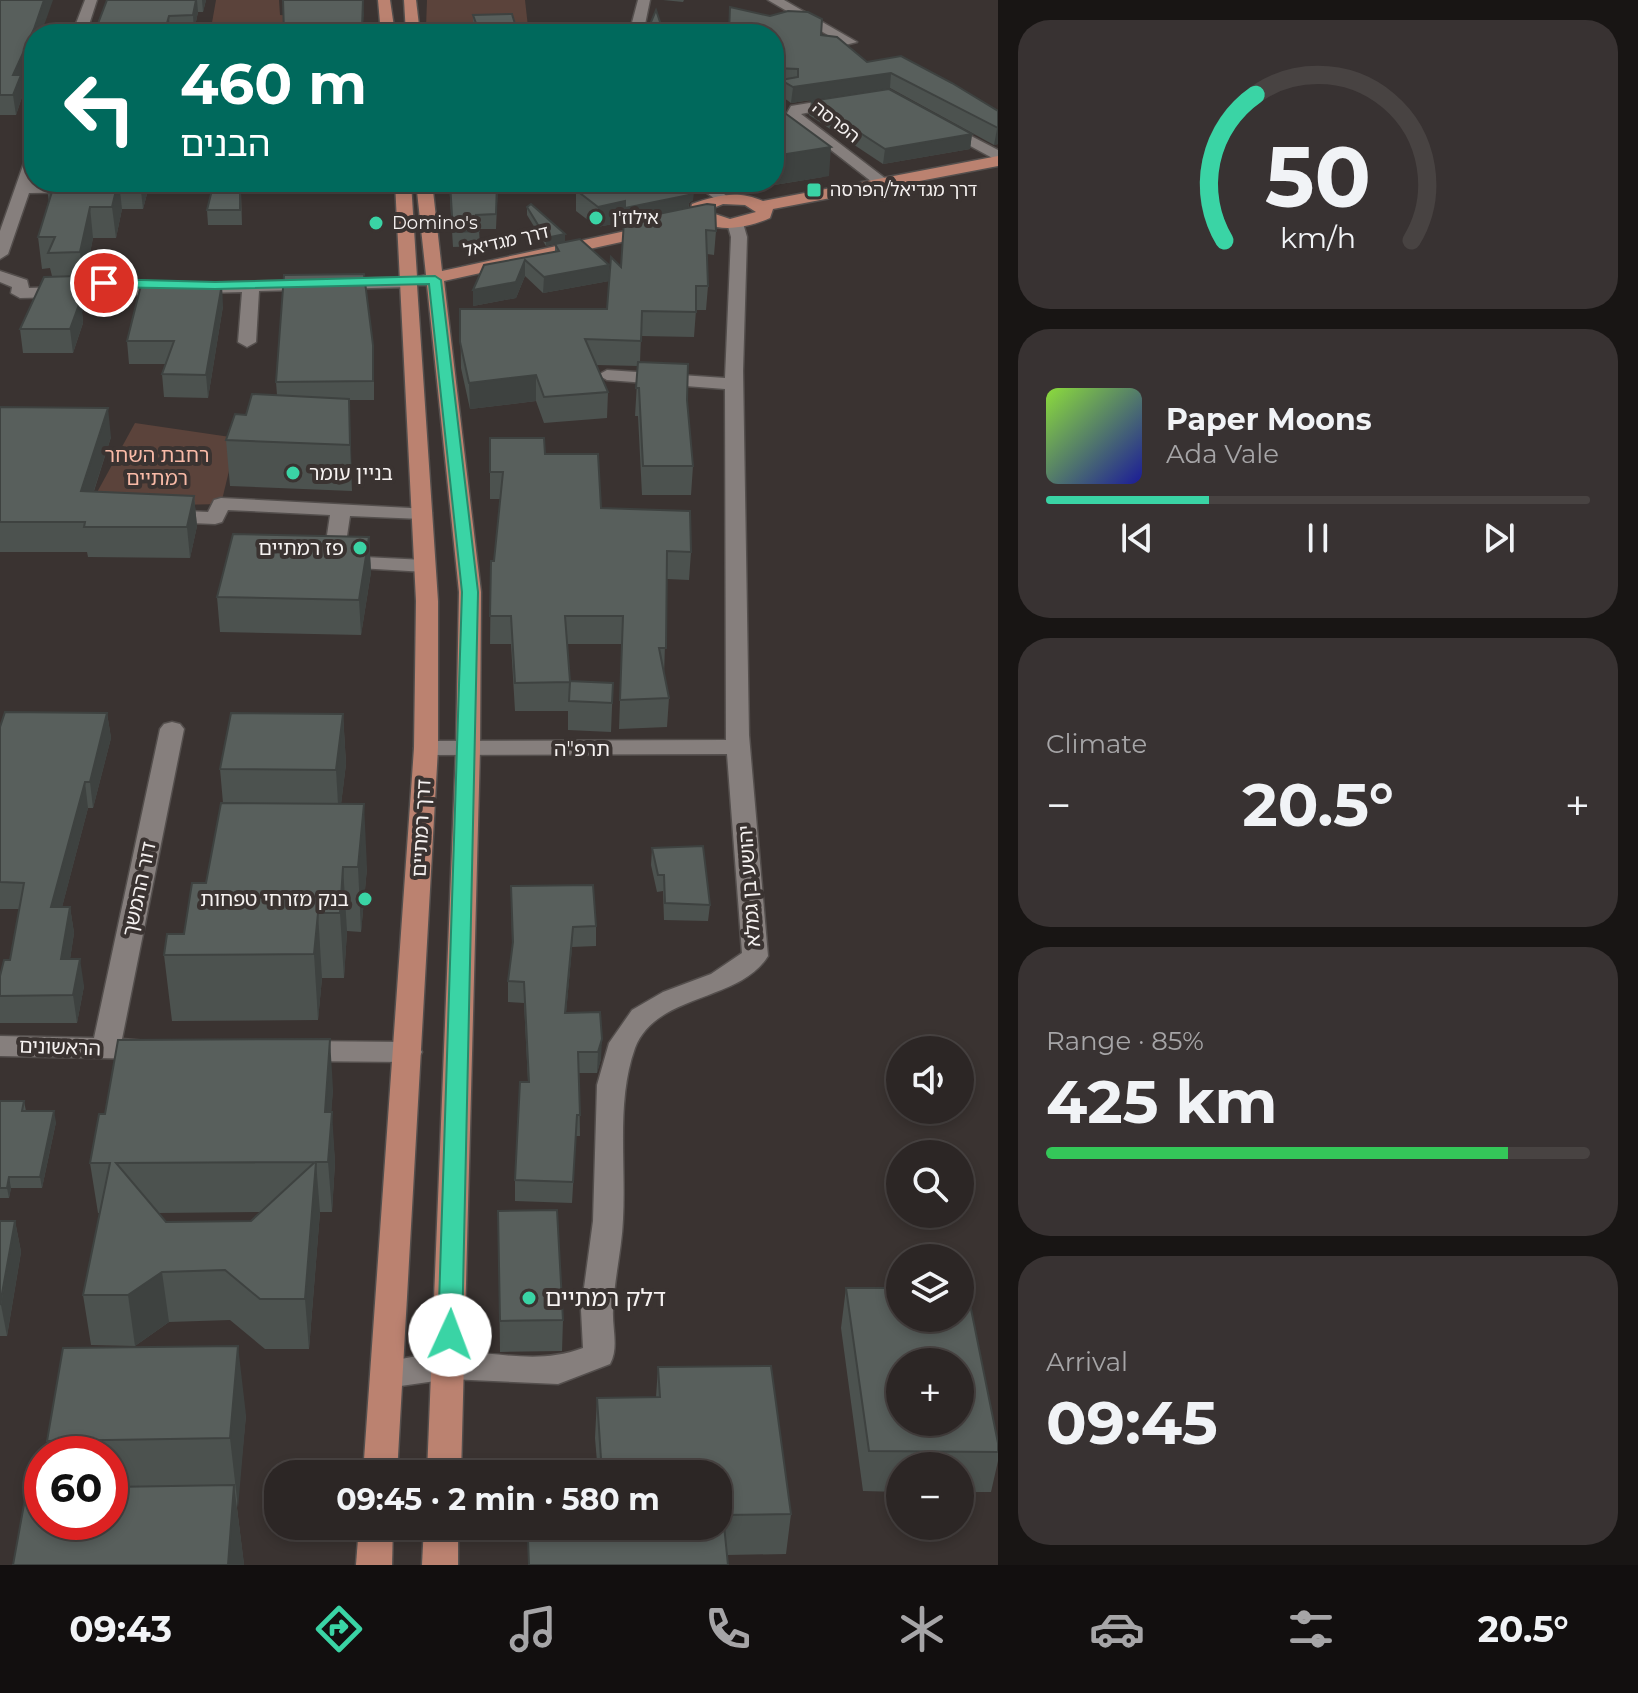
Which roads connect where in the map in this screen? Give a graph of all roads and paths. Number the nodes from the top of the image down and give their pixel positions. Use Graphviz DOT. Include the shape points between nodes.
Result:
graph roads {
  1 [pos="91,0"];
  2 [pos="384,0"];
  3 [pos="410,0"];
  4 [pos="644,0"];
  5 [pos="774,0"];
  6 [pos="83,24"];
  7 [pos="387,24"];
  8 [pos="412,24"];
  9 [pos="638,24"];
  10 [pos="850,42"];
  11 [pos="853,100"];
  12 [pos="928,117"];
  13 [pos="998,158"];
  14 [pos="881,182"];
  15 [pos="23,188"];
  16 [pos="404,192"];
  17 [pos="425,192"];
  18 [pos="713,192"];
  19 [pos="722,199"];
  20 [pos="761,206"];
  21 [pos="690,222"];
  22 [pos="735,223"];
  23 [pos="432,251"];
  24 [pos="0,254"];
  25 [pos="479,266"];
  26 [pos="0,276"];
  27 [pos="435,280"];
  28 [pos="410,282"];
  29 [pos="251,285"];
  30 [pos="20,288"];
  31 [pos="4,302"];
  32 [pos="439,318"];
  33 [pos="247,342"];
  34 [pos="607,375"];
  35 [pos="734,384"];
  36 [pos="341,509"];
  37 [pos="422,513"];
  38 [pos="145,516"];
  39 [pos="425,566"];
  40 [pos="172,729"];
  41 [pos="738,747"];
  42 [pos="426,748"];
  43 [pos="468,749"];
  44 [pos="0,1046"];
  45 [pos="106,1049"];
  46 [pos="169,1049"];
  47 [pos="265,1050"];
  48 [pos="408,1052"];
  49 [pos="449,1366"];
  50 [pos="387,1375"];
  51 [pos="381,1460"];
  52 [pos="445,1460"];
  53 [pos="375,1540"];
  54 [pos="441,1540"];
  55 [pos="374,1565"];
  56 [pos="440,1565"];
  1 -- 6 [label="street"];
  2 -- 7 [label="main road"];
  3 -- 8 [label="main road"];
  4 -- 9 [label="street"];
  5 -- 10 [label="street"];
  11 -- 14 [label="street, הפרסה" via="796,109 793,115"];
  12 -- 13 [label="street"];
  13 -- 14 [label="main road"];
  14 -- 20 [label="main road"];
  15 -- 24 [label="street"];
  16 -- 28 [label="main road, דרך רמתיים"];
  17 -- 23 [label="main road"];
  18 -- 19 [label="street"];
  19 -- 20 [label="main road"];
  19 -- 21 [label="main road" via="698,207"];
  20 -- 22 [label="main road" via="764,215"];
  21 -- 22 [label="main road, דרך מגדיאל"];
  21 -- 25 [label="main road, דרך מגדיאל"];
  22 -- 35 [label="street, יהושע בן גמלא" via="739,237"];
  23 -- 25 [label="main road" via="459,268"];
  23 -- 27 [label="main road"];
  25 -- 27 [label="main road, דרך מגדיאל"];
  25 -- 32 [label="main road" via="453,290"];
  26 -- 30 [label="street"];
  27 -- 28 [label="main road, דרך מגדיאל"];
  27 -- 32 [label="main road"];
  28 -- 29 [label="street"];
  28 -- 37 [label="main road, דרך רמתיים"];
  29 -- 30 [label="street"];
  29 -- 33 [label="street"];
  30 -- 31 [label="street"];
  32 -- 43 [label="main road" via="470,592"];
  34 -- 35 [label="street"];
  35 -- 41 [label="street, יהושע בן גמלא"];
  36 -- 37 [label="street"];
  36 -- 38 [label="street" via="221,504 215,518"];
  36 -- 39 [label="street" via="333,562"];
  37 -- 39 [label="main road, דרך רמתיים"];
  39 -- 42 [label="main road, דרך רמתיים"];
  40 -- 45 [label="street, דור ההמשך"];
  41 -- 43 [label="street, תרפ\"ה"];
  41 -- 49 [label="street, יהושע בן גמלא" via="755,956 720,980 642,1017 623,1043 611,1085 599,1355 558,1371"];
  42 -- 43 [label="street, תרפ\"ה"];
  42 -- 48 [label="main road, דרך רמתיים"];
  43 -- 49 [label="main road"];
  44 -- 45 [label="street, הראשונים"];
  45 -- 46 [label="street, הראשונים"];
  47 -- 48 [label="street"];
  48 -- 50 [label="main road, דרך רמתיים"];
  49 -- 50 [label="street, יהושע בן גמלא"];
  49 -- 52 [label="main road"];
  50 -- 51 [label="main road, דרך רמתיים"];
  53 -- 55 [label="main road"];
  54 -- 56 [label="main road"];
}
